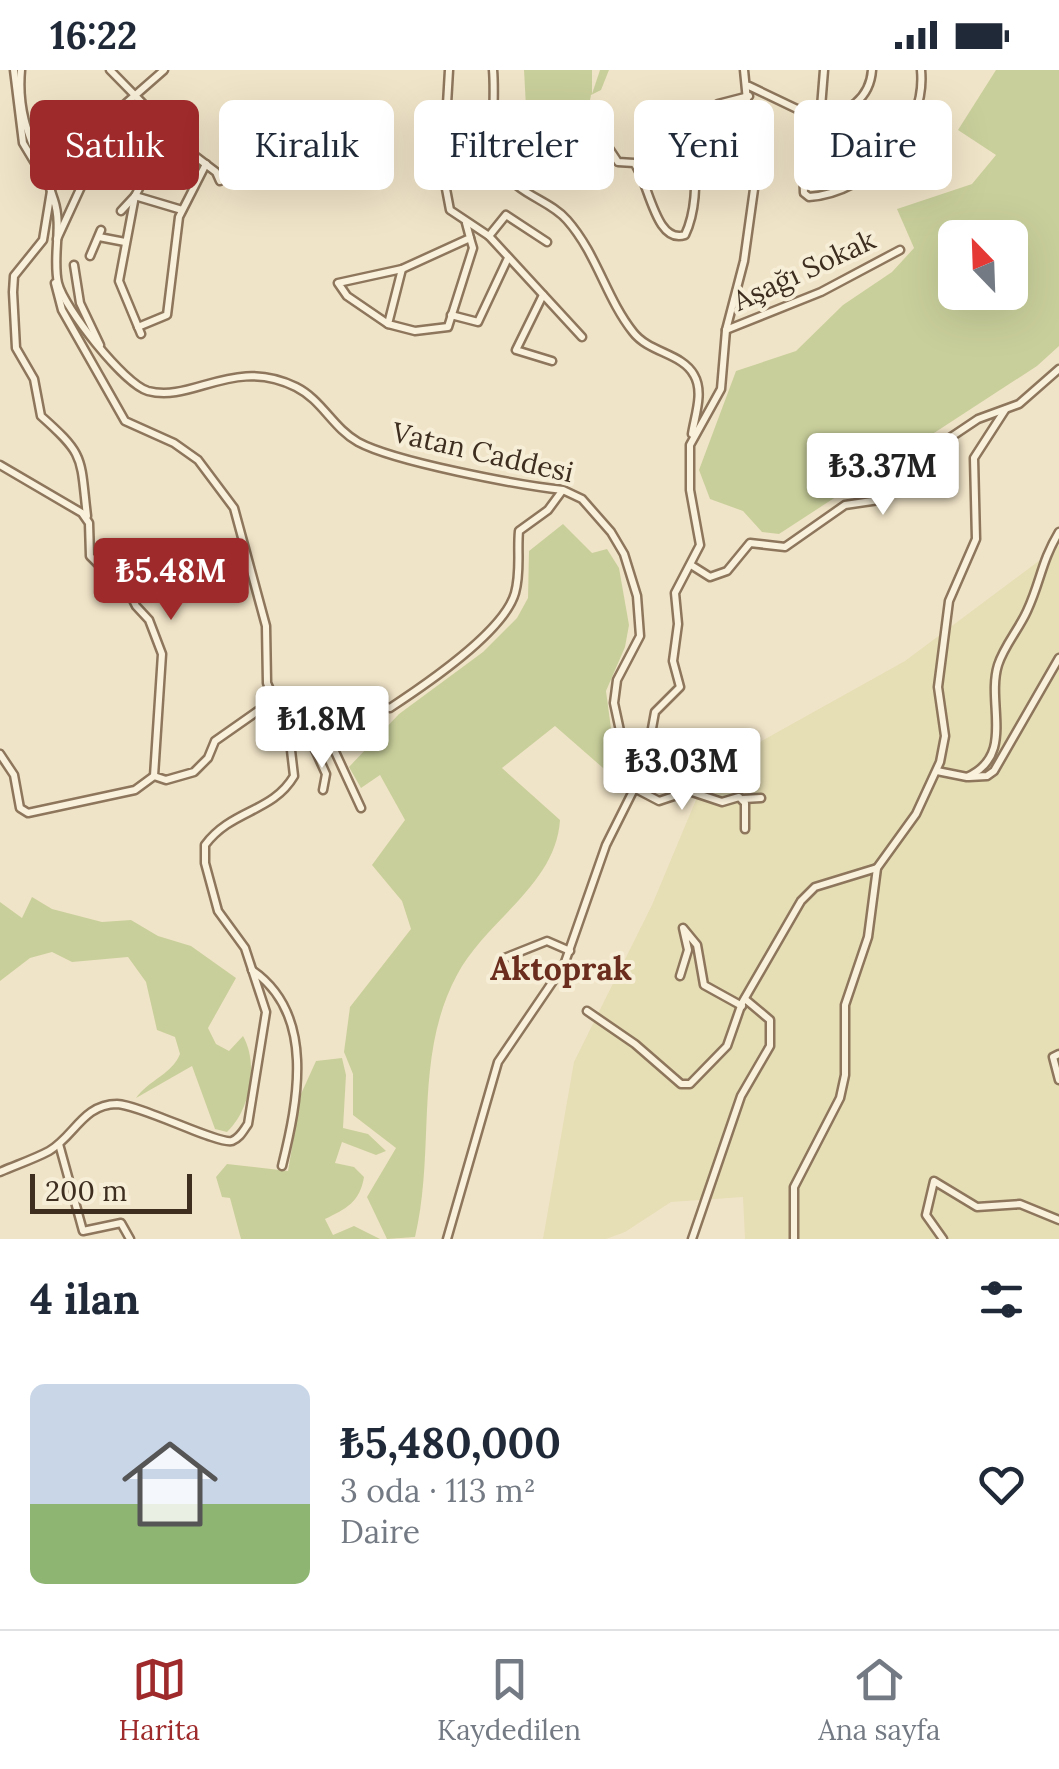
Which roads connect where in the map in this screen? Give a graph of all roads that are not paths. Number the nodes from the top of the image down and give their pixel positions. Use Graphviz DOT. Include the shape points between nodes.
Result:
graph roads {
  1 [pos="18,70"];
  2 [pos="110,70"];
  3 [pos="164,70"];
  4 [pos="449,70"];
  5 [pos="493,70"];
  6 [pos="744,70"];
  7 [pos="824,70"];
  8 [pos="872,70"];
  9 [pos="921,70"];
  10 [pos="748,85"];
  11 [pos="132,94"];
  12 [pos="749,96"];
  13 [pos="138,100"];
  14 [pos="822,100"];
  15 [pos="858,100"];
  16 [pos="921,100"];
  17 [pos="794,107"];
  18 [pos="30,142"];
  19 [pos="614,156"];
  20 [pos="199,158"];
  21 [pos="206,164"];
  22 [pos="219,180"];
  23 [pos="51,190"];
  24 [pos="138,190"];
  25 [pos="804,190"];
  26 [pos="844,190"];
  27 [pos="135,196"];
  28 [pos="182,210"];
  29 [pos="121,211"];
  30 [pos="465,222"];
  31 [pos="489,236"];
  32 [pos="470,238"];
  33 [pos="56,239"];
  34 [pos="125,242"];
  35 [pos="546,242"];
  36 [pos="900,250"];
  37 [pos="90,256"];
  38 [pos="508,258"];
  39 [pos="74,265"];
  40 [pos="402,269"];
  41 [pos="57,272"];
  42 [pos="543,295"];
  43 [pos="451,316"];
  44 [pos="388,324"];
  45 [pos="726,330"];
  46 [pos="582,337"];
  47 [pos="100,346"];
  48 [pos="552,362"];
  49 [pos="1059,369"];
  50 [pos="1005,410"];
  51 [pos="690,445"];
  52 [pos="0,465"];
  53 [pos="563,490"];
  54 [pos="87,518"];
  55 [pos="1059,532"];
  56 [pos="691,565"];
  57 [pos="1059,658"];
  58 [pos="272,701"];
  59 [pos="319,717"];
  60 [pos="302,722"];
  61 [pos="284,725"];
  62 [pos="0,754"];
  63 [pos="937,771"];
  64 [pos="154,776"];
  65 [pos="967,777"];
  66 [pos="323,790"];
  67 [pos="636,790"];
  68 [pos="760,798"];
  69 [pos="743,799"];
  70 [pos="361,808"];
  71 [pos="745,828"];
  72 [pos="878,868"];
  73 [pos="570,951"];
  74 [pos="502,959"];
  75 [pos="251,969"];
  76 [pos="680,976"];
  77 [pos="743,1002"];
  78 [pos="587,1011"];
  79 [pos="1059,1054"];
  80 [pos="1059,1080"];
  81 [pos="58,1143"];
  82 [pos="282,1166"];
  83 [pos="0,1172"];
  84 [pos="1059,1220"];
  85 [pos="130,1239"];
  86 [pos="447,1239"];
  87 [pos="692,1239"];
  88 [pos="794,1239"];
  89 [pos="944,1239"];
  1 -- 18 [label="street, Vatan Caddesi"];
  2 -- 11 [label="street"];
  3 -- 11 [label="street"];
  4 -- 30 [label="street" via="443,173 450,210"];
  5 -- 51 [label="street" via="494,132 504,170 515,185 564,216 601,268 633,332 692,371 700,388"];
  6 -- 10 [label="street, Aşağı Sokak"];
  7 -- 14 [label="street"];
  8 -- 15 [label="street" via="871,89"];
  9 -- 16 [label="street"];
  10 -- 12 [label="street, Aşağı Sokak"];
  10 -- 17 [label="street"];
  11 -- 13 [label="street"];
  11 -- 33 [label="street" via="115,113"];
  12 -- 19 [label="street" via="718,104 695,125 696,173 685,235 668,234 644,174"];
  12 -- 45 [label="street, Aşağı Sokak" via="755,182"];
  20 -- 21 [label="street"];
  21 -- 22 [label="street"];
  21 -- 28 [label="street"];
  23 -- 33 [label="street, Vatan Caddesi"];
  23 -- 54 [label="street" via="44,240 14,276 14,338 34,379 41,416 80,454"];
  24 -- 27 [label="street"];
  25 -- 26 [label="street" via="810,197"];
  27 -- 28 [label="street"];
  27 -- 29 [label="street"];
  27 -- 34 [label="street"];
  28 -- 34 [label="street" via="167,315 140,330 120,286"];
  30 -- 31 [label="street"];
  30 -- 32 [label="street"];
  31 -- 35 [label="street" via="506,215"];
  31 -- 38 [label="street"];
  32 -- 40 [label="street"];
  32 -- 43 [label="street" via="473,248"];
  33 -- 41 [label="street, Vatan Caddesi"];
  34 -- 37 [label="street" via="100,234"];
  36 -- 45 [label="street, Aşağı Sokak" via="821,292"];
  38 -- 42 [label="street"];
  38 -- 43 [label="street" via="478,322"];
  39 -- 47 [label="street" via="80,304"];
  40 -- 44 [label="street"];
  40 -- 44 [label="street" via="338,282"];
  41 -- 47 [label="street, Vatan Caddesi" via="65,300"];
  41 -- 58 [label="street" via="62,310 125,421 198,460 234,508 266,626"];
  42 -- 46 [label="street"];
  42 -- 48 [label="street" via="516,350"];
  43 -- 44 [label="street" via="448,327 438,330"];
  45 -- 51 [label="street, Aşağı Sokak" via="720,390"];
  47 -- 53 [label="street, Vatan Caddesi" via="144,390 168,393 212,379 263,377 296,387 348,435 380,452"];
  49 -- 50 [label="street"];
  50 -- 56 [label="street" via="978,419 899,472 879,500 845,506 785,547 750,543 715,576"];
  50 -- 63 [label="street" via="974,458 976,539 949,602 938,687 945,736"];
  51 -- 56 [label="street, Aşağı Sokak" via="700,545"];
  52 -- 54 [label="street"];
  53 -- 59 [label="street" via="519,532 514,595 484,633 390,708 359,699"];
  53 -- 67 [label="street, Vatan Caddesi" via="582,499 611,532 636,596 640,636 617,680 614,703"];
  54 -- 64 [label="street" via="90,556 122,576 160,645"];
  55 -- 65 [label="street" via="996,672 998,737 987,763"];
  56 -- 67 [label="street, Aşağı Sokak" via="675,593 673,661 680,686 650,723 648,761"];
  57 -- 65 [label="street" via="994,771"];
  58 -- 61 [label="street"];
  58 -- 64 [label="street" via="215,741 194,772 166,780"];
  59 -- 60 [label="street"];
  59 -- 70 [label="street"];
  60 -- 61 [label="street"];
  60 -- 66 [label="street" via="326,774"];
  61 -- 75 [label="street" via="295,758 286,790 231,818 206,845 218,912 245,948"];
  62 -- 64 [label="street" via="28,814 135,790"];
  63 -- 65 [label="street"];
  63 -- 72 [label="street"];
  67 -- 69 [label="street" via="659,801 689,792 722,802"];
  67 -- 73 [label="street" via="606,845"];
  68 -- 69 [label="street"];
  69 -- 71 [label="street"];
  72 -- 77 [label="street" via="816,887 801,901"];
  72 -- 88 [label="street" via="868,937 845,1005 845,1076 794,1187"];
  73 -- 74 [label="street" via="547,940"];
  73 -- 86 [label="street" via="498,1062"];
  75 -- 81 [label="street" via="266,1012 248,1124 240,1136 215,1140 196,1127 120,1104 100,1106"];
  75 -- 82 [label="street" via="280,993 293,1020 297,1094"];
  76 -- 77 [label="street" via="688,950 683,928 697,945 704,985"];
  77 -- 78 [label="street" via="727,1046 690,1084 681,1084"];
  77 -- 87 [label="street" via="770,1020 770,1046 740,1096"];
  79 -- 80 [label="street" via="1053,1057"];
  81 -- 83 [label="street"];
  81 -- 85 [label="street" via="83,1231 121,1223"];
  84 -- 89 [label="street" via="1020,1204 977,1207 934,1181 926,1215"];
}
